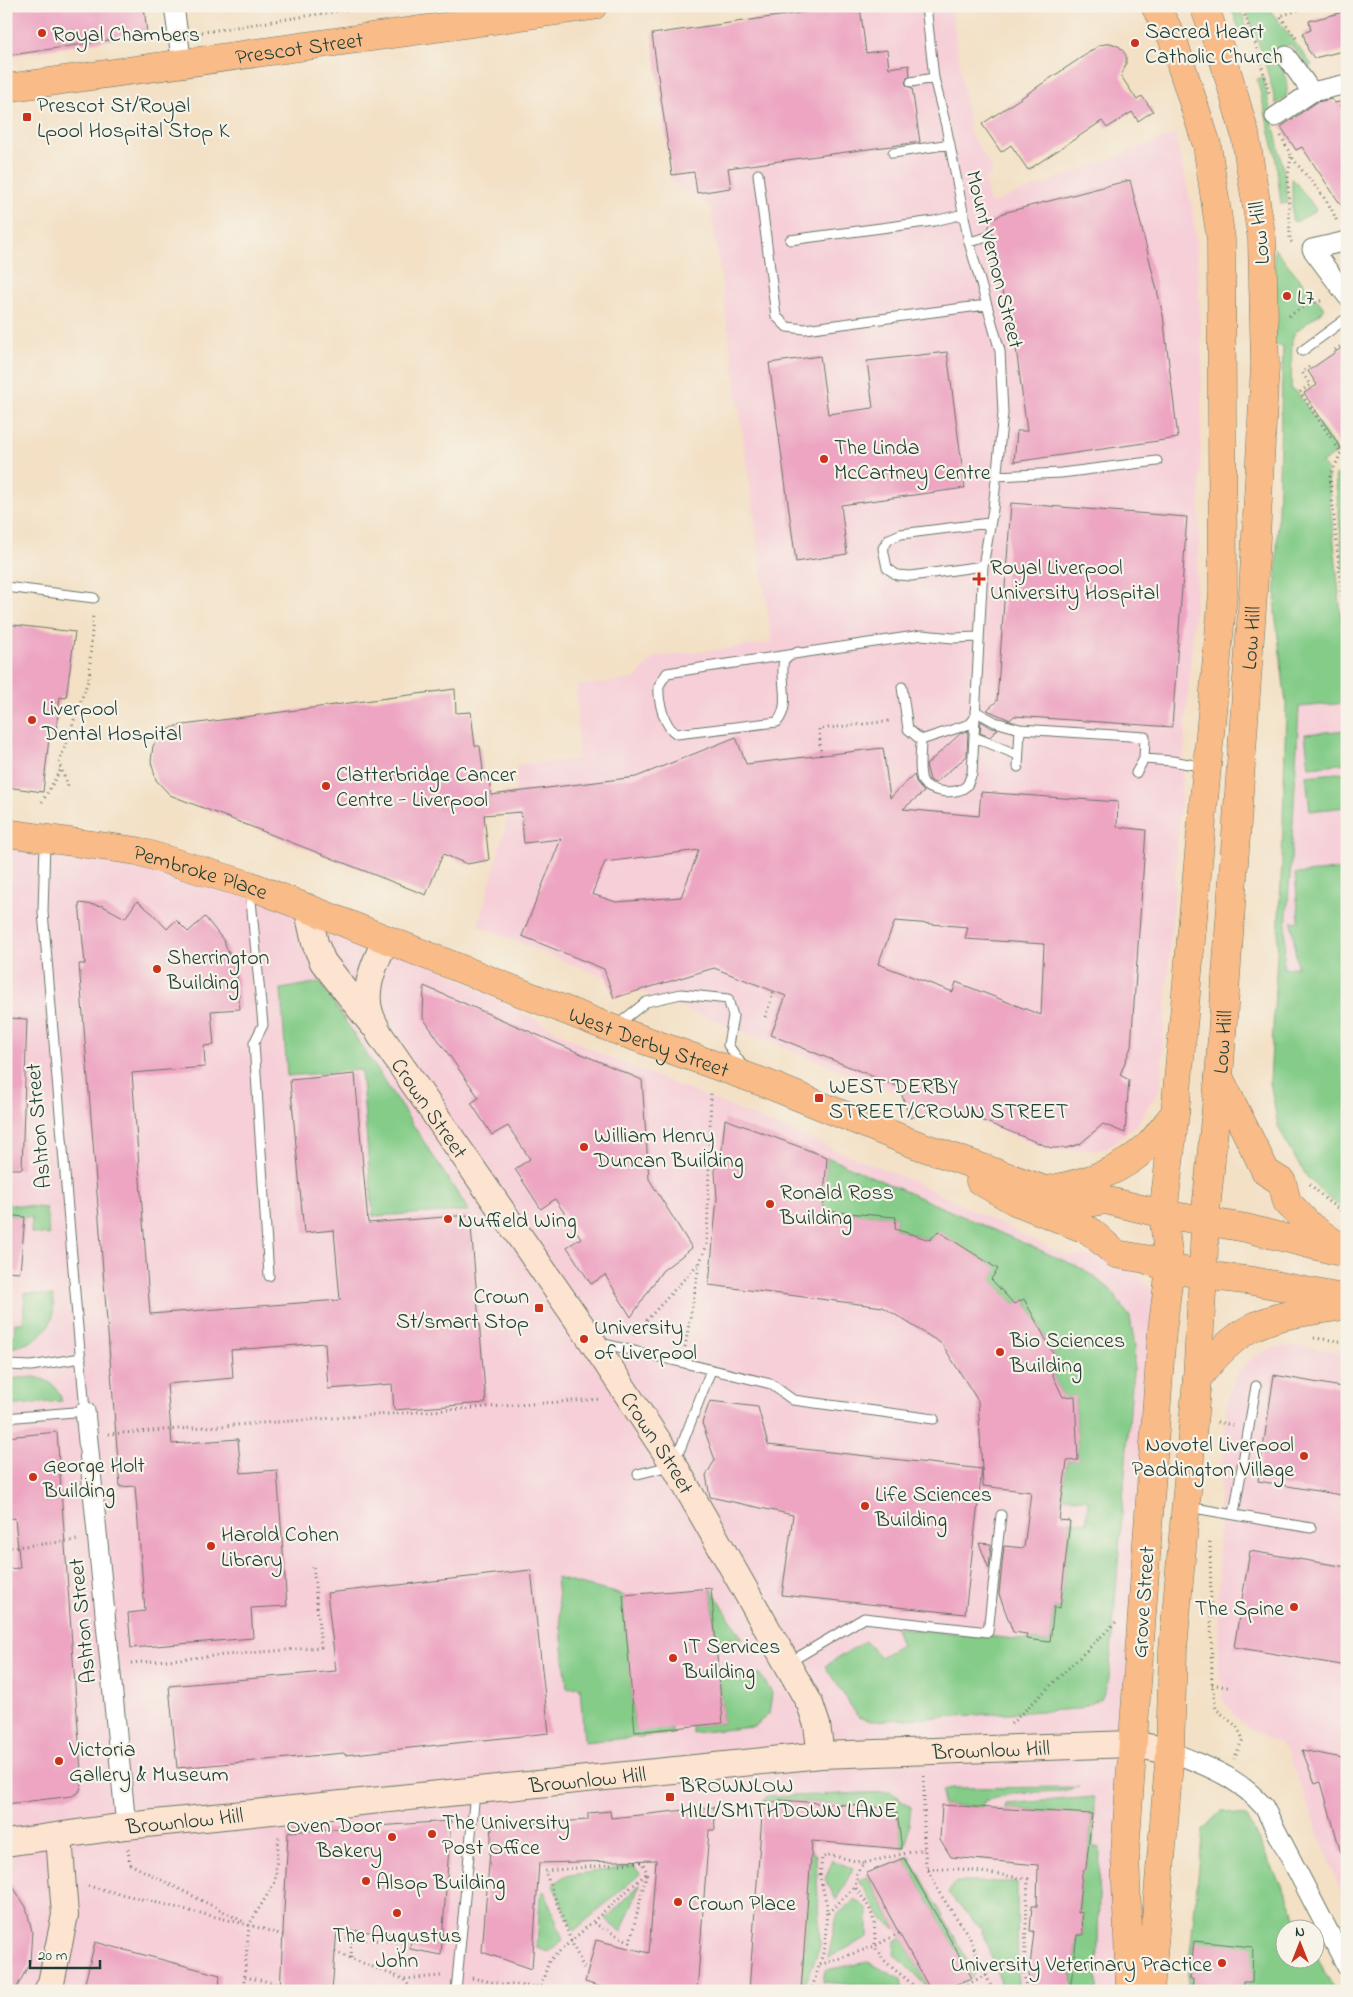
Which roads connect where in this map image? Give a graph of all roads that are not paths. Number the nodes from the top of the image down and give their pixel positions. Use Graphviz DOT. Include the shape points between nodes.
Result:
graph roads {
  1 [pos="174,6"];
  2 [pos="594,6"];
  3 [pos="926,6"];
  4 [pos="1155,6"];
  5 [pos="1204,6"];
  6 [pos="1286,56"];
  7 [pos="182,64"];
  8 [pos="934,78"];
  9 [pos="911,82"];
  10 [pos="1347,84"];
  11 [pos="6,88"];
  12 [pos="1312,92"];
  13 [pos="1275,117"];
  14 [pos="950,144"];
  15 [pos="894,154"];
  16 [pos="758,174"];
  17 [pos="964,214"];
  18 [pos="988,237"];
  19 [pos="790,240"];
  20 [pos="1345,241"];
  21 [pos="969,242"];
  22 [pos="1344,292"];
  23 [pos="986,304"];
  24 [pos="1347,318"];
  25 [pos="1302,351"];
  26 [pos="1157,461"];
  27 [pos="995,476"];
  28 [pos="989,523"];
  29 [pos="983,566"];
  30 [pos="6,587"];
  31 [pos="94,598"];
  32 [pos="978,637"];
  33 [pos="798,652"];
  34 [pos="902,686"];
  35 [pos="974,715"];
  36 [pos="1020,729"];
  37 [pos="974,737"];
  38 [pos="921,740"];
  39 [pos="1018,755"];
  40 [pos="1144,759"];
  41 [pos="1018,766"];
  42 [pos="1207,767"];
  43 [pos="1136,773"];
  44 [pos="6,833"];
  45 [pos="46,837"];
  46 [pos="249,885"];
  47 [pos="306,907"];
  48 [pos="386,939"];
  49 [pos="613,1029"];
  50 [pos="380,1035"];
  51 [pos="1218,1077"];
  52 [pos="750,1078"];
  53 [pos="1175,1113"];
  54 [pos="912,1143"];
  55 [pos="1045,1191"];
  56 [pos="1163,1214"];
  57 [pos="1205,1221"];
  58 [pos="1347,1253"];
  59 [pos="1170,1268"];
  60 [pos="1203,1275"];
  61 [pos="269,1276"];
  62 [pos="1347,1299"];
  63 [pos="1347,1305"];
  64 [pos="592,1341"];
  65 [pos="81,1358"];
  66 [pos="6,1365"];
  67 [pos="711,1370"];
  68 [pos="1197,1379"];
  69 [pos="1256,1386"];
  70 [pos="85,1411"];
  71 [pos="6,1418"];
  72 [pos="934,1419"];
  73 [pos="674,1465"];
  74 [pos="638,1474"];
  75 [pos="1186,1506"];
  76 [pos="1234,1514"];
  77 [pos="1001,1515"];
  78 [pos="1311,1528"];
  79 [pos="786,1664"];
  80 [pos="1131,1744"];
  81 [pos="1170,1751"];
  82 [pos="821,1755"];
  83 [pos="475,1792"];
  84 [pos="126,1826"];
  85 [pos="59,1836"];
  86 [pos="6,1843"];
  87 [pos="1347,1967"];
  88 [pos="47,1991"];
  89 [pos="456,1991"];
  90 [pos="1130,1991"];
  91 [pos="1150,1991"];
  1 -- 7 [label="street"];
  2 -- 7 [label="main road, Prescot Street"];
  3 -- 8 [label="lane, Mount Vernon Street"];
  4 -- 42 [label="main road, Low Hill" via="1172,37 1207,145 1221,240 1223,575"];
  5 -- 51 [label="main road, Low Hill" via="1223,57 1245,134 1262,239 1265,365 1252,604"];
  6 -- 12 [label="street"];
  7 -- 11 [label="main road, Prescot Street"];
  8 -- 9 [label="lane"];
  8 -- 14 [label="lane, Mount Vernon Street"];
  10 -- 12 [label="street"];
  12 -- 13 [label="street"];
  14 -- 15 [label="lane" via="917,146"];
  14 -- 17 [label="lane, Mount Vernon Street"];
  16 -- 23 [label="lane" via="776,316 787,327 805,329"];
  17 -- 19 [label="lane"];
  17 -- 21 [label="lane, Mount Vernon Street"];
  18 -- 21 [label="lane"];
  20 -- 22 [label="street" via="1304,249"];
  21 -- 23 [label="lane, Mount Vernon Street"];
  23 -- 27 [label="lane, Mount Vernon Street" via="996,331 1002,374 1003,413"];
  24 -- 25 [label="lane"];
  26 -- 27 [label="lane" via="1061,473"];
  27 -- 28 [label="lane, Mount Vernon Street"];
  28 -- 29 [label="lane, Mount Vernon Street"];
  28 -- 29 [label="lane" via="901,534 890,539 883,548 887,568 897,574 911,576"];
  29 -- 32 [label="lane, Mount Vernon Street"];
  30 -- 31 [label="lane"];
  32 -- 33 [label="lane" via="922,635"];
  32 -- 35 [label="lane, Mount Vernon Street"];
  33 -- 33 [label="lane" via="784,659 785,704 777,722 677,734 670,730 664,719 659,686 667,672"];
  34 -- 38 [label="lane" via="908,729"];
  35 -- 36 [label="lane"];
  35 -- 37 [label="lane, Mount Vernon Street"];
  35 -- 38 [label="lane" via="970,724"];
  36 -- 39 [label="lane"];
  36 -- 40 [label="lane" via="1145,737"];
  37 -- 38 [label="lane, Mount Vernon Street" via="972,774 967,785 958,791 933,790 926,786 922,779"];
  37 -- 39 [label="lane"];
  39 -- 41 [label="lane"];
  40 -- 42 [label="lane"];
  40 -- 43 [label="lane"];
  42 -- 53 [label="main road, Low Hill"];
  44 -- 45 [label="main road, Pembroke Place"];
  45 -- 46 [label="main road, Pembroke Place" via="148,854"];
  45 -- 65 [label="lane, Ashton Street" via="43,912"];
  46 -- 47 [label="main road, Pembroke Place"];
  46 -- 61 [label="lane" via="263,1025 254,1043"];
  47 -- 48 [label="main road, Pembroke Place"];
  47 -- 50 [label="street" via="323,962"];
  48 -- 49 [label="main road, West Derby Street"];
  48 -- 50 [label="street, Crown Street" via="372,971 368,996 369,1011"];
  49 -- 52 [label="main road, West Derby Street"];
  49 -- 52 [label="lane" via="646,1002 682,994 728,999 732,1016 728,1045"];
  50 -- 64 [label="street, Crown Street"];
  51 -- 57 [label="main road, Low Hill"];
  51 -- 58 [label="main road" via="1266,1172 1282,1182 1287,1202 1310,1226"];
  52 -- 54 [label="main road, West Derby Street"];
  53 -- 55 [label="main road" via="1150,1143 1122,1165 1100,1178"];
  53 -- 56 [label="main road, Low Hill"];
  54 -- 55 [label="main road, West Derby Street"];
  54 -- 59 [label="main road, West Derby Street" via="1015,1201 1090,1230 1116,1254"];
  55 -- 56 [label="main road, West Derby Street" via="1084,1204 1105,1200"];
  56 -- 57 [label="main road, West Derby Street"];
  56 -- 59 [label="main road, Grove Street"];
  57 -- 58 [label="main road, West Derby Street"];
  57 -- 60 [label="main road, Low Hill"];
  59 -- 60 [label="main road, West Derby Street"];
  59 -- 80 [label="main road, Grove Street" via="1162,1331"];
  60 -- 62 [label="main road, West Derby Street"];
  60 -- 68 [label="main road, Grove Street"];
  63 -- 68 [label="main road" via="1253,1326 1217,1354"];
  64 -- 67 [label="lane"];
  64 -- 73 [label="street, Crown Street"];
  65 -- 66 [label="lane" via="31,1366"];
  65 -- 70 [label="lane, Ashton Street"];
  67 -- 72 [label="lane" via="771,1384 793,1400"];
  67 -- 73 [label="lane"];
  68 -- 75 [label="main road, Grove Street"];
  69 -- 76 [label="lane"];
  70 -- 71 [label="lane"];
  70 -- 84 [label="street, Ashton Street"];
  73 -- 74 [label="lane"];
  73 -- 79 [label="street, Crown Street"];
  75 -- 76 [label="lane"];
  75 -- 81 [label="main road, Grove Street" via="1173,1649"];
  76 -- 78 [label="lane"];
  77 -- 79 [label="lane" via="988,1632 864,1618"];
  79 -- 82 [label="street, Crown Street" via="810,1704"];
  80 -- 81 [label="street, Brownlow Hill"];
  80 -- 82 [label="street, Brownlow Hill"];
  80 -- 90 [label="main road, Grove Street" via="1124,1871"];
  81 -- 87 [label="street" via="1236,1780 1264,1807"];
  81 -- 91 [label="main road, Grove Street"];
  82 -- 83 [label="street, Brownlow Hill"];
  83 -- 84 [label="street, Brownlow Hill"];
  83 -- 89 [label="lane"];
  84 -- 85 [label="street, Brownlow Hill"];
  85 -- 86 [label="street, Brownlow Hill"];
  85 -- 88 [label="street" via="65,1915 52,1982"];
}
